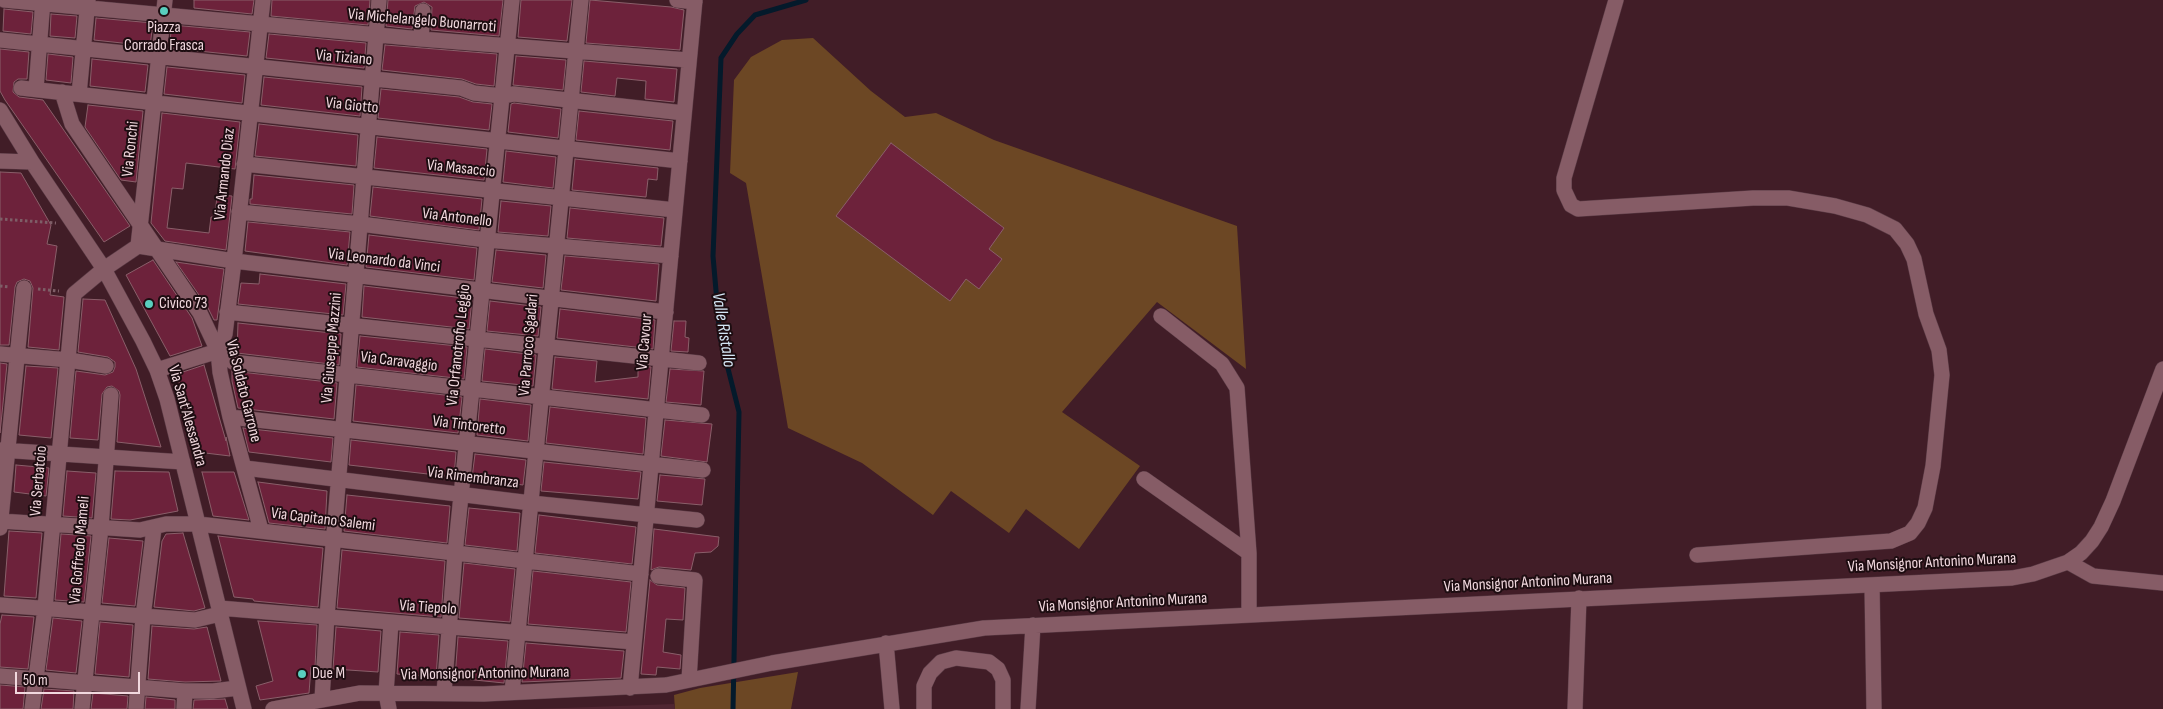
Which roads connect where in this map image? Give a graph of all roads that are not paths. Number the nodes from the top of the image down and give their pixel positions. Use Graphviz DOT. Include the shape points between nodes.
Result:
graph roads {
  1 [pos="4,0"];
  2 [pos="263,0"];
  3 [pos="379,0"];
  4 [pos="512,0"];
  5 [pos="581,0"];
  6 [pos="677,0"];
  7 [pos="1616,0"];
  8 [pos="695,1"];
  9 [pos="43,2"];
  10 [pos="88,4"];
  11 [pos="164,8"];
  12 [pos="423,10"];
  13 [pos="260,25"];
  14 [pos="376,34"];
  15 [pos="421,39"];
  16 [pos="0,40"];
  17 [pos="39,45"];
  18 [pos="507,46"];
  19 [pos="83,50"];
  20 [pos="575,52"];
  21 [pos="158,55"];
  22 [pos="688,60"];
  23 [pos="255,68"];
  24 [pos="373,78"];
  25 [pos="62,92"];
  26 [pos="80,94"];
  27 [pos="502,96"];
  28 [pos="571,100"];
  29 [pos="153,102"];
  30 [pos="250,113"];
  31 [pos="684,113"];
  32 [pos="2,117"];
  33 [pos="368,125"];
  34 [pos="498,141"];
  35 [pos="566,148"];
  36 [pos="0,161"];
  37 [pos="680,161"];
  38 [pos="32,162"];
  39 [pos="244,164"];
  40 [pos="364,178"];
  41 [pos="492,190"];
  42 [pos="561,198"];
  43 [pos="675,210"];
  44 [pos="238,212"];
  45 [pos="360,224"];
  46 [pos="140,227"];
  47 [pos="488,240"];
  48 [pos="556,245"];
  49 [pos="138,246"];
  50 [pos="158,250"];
  51 [pos="671,256"];
  52 [pos="234,261"];
  53 [pos="104,269"];
  54 [pos="356,274"];
  55 [pos="24,288"];
  56 [pos="482,291"];
  57 [pos="551,298"];
  58 [pos="227,312"];
  59 [pos="666,312"];
  60 [pos="1161,316"];
  61 [pos="351,326"];
  62 [pos="477,340"];
  63 [pos="546,346"];
  64 [pos="218,351"];
  65 [pos="0,354"];
  66 [pos="18,355"];
  67 [pos="661,359"];
  68 [pos="68,360"];
  69 [pos="699,363"];
  70 [pos="106,366"];
  71 [pos="2163,369"];
  72 [pos="156,370"];
  73 [pos="348,374"];
  74 [pos="472,388"];
  75 [pos="111,395"];
  76 [pos="542,398"];
  77 [pos="656,410"];
  78 [pos="702,415"];
  79 [pos="230,417"];
  80 [pos="343,428"];
  81 [pos="467,444"];
  82 [pos="4,450"];
  83 [pos="536,452"];
  84 [pos="59,453"];
  85 [pos="106,458"];
  86 [pos="183,462"];
  87 [pos="652,464"];
  88 [pos="245,468"];
  89 [pos="702,470"];
  90 [pos="1144,479"];
  91 [pos="338,480"];
  92 [pos="462,493"];
  93 [pos="531,503"];
  94 [pos="646,514"];
  95 [pos="697,520"];
  96 [pos="0,523"];
  97 [pos="53,524"];
  98 [pos="198,524"];
  99 [pos="101,527"];
  100 [pos="154,528"];
  101 [pos="261,530"];
  102 [pos="334,539"];
  103 [pos="1249,553"];
  104 [pos="455,554"];
  105 [pos="1697,556"];
  106 [pos="526,561"];
  107 [pos="2068,562"];
  108 [pos="641,574"];
  109 [pos="658,576"];
  110 [pos="2163,583"];
  111 [pos="1872,585"];
  112 [pos="1579,598"];
  113 [pos="0,605"];
  114 [pos="45,608"];
  115 [pos="220,611"];
  116 [pos="92,612"];
  117 [pos="1248,614"];
  118 [pos="327,616"];
  119 [pos="143,617"];
  120 [pos="391,623"];
  121 [pos="1033,625"];
  122 [pos="450,626"];
  123 [pos="519,633"];
  124 [pos="634,642"];
  125 [pos="886,643"];
  126 [pos="0,676"];
  127 [pos="35,678"];
  128 [pos="693,679"];
  129 [pos="84,682"];
  130 [pos="139,686"];
  131 [pos="238,688"];
  132 [pos="630,688"];
  133 [pos="185,691"];
  134 [pos="386,692"];
  135 [pos="512,692"];
  136 [pos="444,693"];
  137 [pos="322,699"];
  138 [pos="32,709"];
  139 [pos="82,709"];
  140 [pos="136,709"];
  141 [pos="184,709"];
  142 [pos="244,709"];
  143 [pos="273,709"];
  144 [pos="389,709"];
  145 [pos="892,709"];
  146 [pos="924,709"];
  147 [pos="1003,709"];
  148 [pos="1028,709"];
  149 [pos="1575,709"];
  150 [pos="1874,709"];
  1 -- 9 [label="street, Via Michelangelo Buonarroti"];
  2 -- 13 [label="street, Via Armando Diaz"];
  3 -- 14 [label="street, Via Giuseppe Mazzini"];
  4 -- 18 [label="street, Via Orfanotrofio Leggio"];
  5 -- 20 [label="street, Via Parroco Sgadari"];
  6 -- 8 [label="street"];
  7 -- 105 [label="street" via="1564,178 1564,190 1570,205 1578,209 1788,198 1867,215 1895,229 1907,244 1939,350 1942,375 1933,466 1925,508 1910,533 1891,541"];
  8 -- 22 [label="street, Via Cavour"];
  9 -- 10 [label="street, Via Michelangelo Buonarroti"];
  9 -- 17 [label="street"];
  10 -- 11 [label="street, Via Michelangelo Buonarroti"];
  10 -- 19 [label="street"];
  11 -- 13 [label="street, Via Michelangelo Buonarroti"];
  11 -- 21 [label="street, Via Ronchi"];
  12 -- 15 [label="street"];
  13 -- 14 [label="street, Via Michelangelo Buonarroti"];
  13 -- 23 [label="street, Via Armando Diaz"];
  14 -- 15 [label="street, Via Michelangelo Buonarroti"];
  14 -- 24 [label="street, Via Giuseppe Mazzini"];
  15 -- 18 [label="street, Via Michelangelo Buonarroti"];
  16 -- 17 [label="street, Via Tiziano"];
  17 -- 19 [label="street, Via Tiziano"];
  17 -- 25 [label="street, Via Giotto" via="28,88"];
  18 -- 20 [label="street, Via Michelangelo Buonarroti"];
  18 -- 27 [label="street, Via Orfanotrofio Leggio"];
  19 -- 21 [label="street, Via Tiziano"];
  19 -- 26 [label="street"];
  20 -- 22 [label="street, Via Michelangelo Buonarroti"];
  20 -- 28 [label="street, Via Parroco Sgadari"];
  21 -- 23 [label="street, Via Tiziano"];
  21 -- 29 [label="street, Via Ronchi"];
  22 -- 31 [label="street, Via Cavour"];
  23 -- 24 [label="street, Via Tiziano"];
  23 -- 30 [label="street, Via Armando Diaz"];
  24 -- 27 [label="street, Via Tiziano"];
  24 -- 33 [label="street, Via Giuseppe Mazzini"];
  25 -- 26 [label="street, Via Giotto"];
  25 -- 46 [label="street, Via Soldato Garrone" via="72,124"];
  26 -- 29 [label="street, Via Giotto"];
  27 -- 28 [label="street, Via Tiziano" via="514,94"];
  27 -- 34 [label="street, Via Orfanotrofio Leggio"];
  28 -- 31 [label="street, Via Tiziano"];
  28 -- 35 [label="street, Via Parroco Sgadari"];
  29 -- 30 [label="street, Via Giotto"];
  29 -- 46 [label="street, Via Ronchi"];
  30 -- 33 [label="street, Via Giotto"];
  30 -- 39 [label="street, Via Armando Diaz"];
  31 -- 37 [label="street, Via Cavour"];
  32 -- 38 [label="street, Via Sant'Alessandra"];
  33 -- 34 [label="street, Via Giotto"];
  33 -- 40 [label="street, Via Giuseppe Mazzini"];
  34 -- 35 [label="street, Via Giotto"];
  34 -- 41 [label="street, Via Orfanotrofio Leggio"];
  35 -- 37 [label="street, Via Giotto"];
  35 -- 42 [label="street, Via Parroco Sgadari"];
  36 -- 38 [label="street"];
  37 -- 43 [label="street, Via Cavour"];
  38 -- 53 [label="street, Via Sant'Alessandra"];
  39 -- 40 [label="street, Via Masaccio"];
  39 -- 44 [label="street, Via Armando Diaz"];
  40 -- 41 [label="street, Via Masaccio"];
  40 -- 45 [label="street, Via Giuseppe Mazzini"];
  41 -- 42 [label="street, Via Masaccio"];
  41 -- 47 [label="street, Via Orfanotrofio Leggio"];
  42 -- 43 [label="street, Via Masaccio"];
  42 -- 48 [label="street, Via Parroco Sgadari"];
  43 -- 51 [label="street, Via Cavour"];
  44 -- 45 [label="street, Via Antonello"];
  44 -- 52 [label="street, Via Armando Diaz"];
  45 -- 47 [label="street, Via Antonello"];
  45 -- 54 [label="street, Via Giuseppe Mazzini"];
  46 -- 49 [label="street, Via Ronchi"];
  46 -- 50 [label="street, Via Soldato Garrone"];
  47 -- 48 [label="street, Via Antonello"];
  47 -- 56 [label="street, Via Orfanotrofio Leggio"];
  48 -- 51 [label="street, Via Antonello"];
  48 -- 57 [label="street, Via Parroco Sgadari"];
  49 -- 50 [label="street, Via Leonardo da Vinci"];
  49 -- 53 [label="street"];
  50 -- 52 [label="street, Via Leonardo da Vinci"];
  50 -- 64 [label="street, Via Soldato Garrone" via="200,313"];
  51 -- 59 [label="street, Via Cavour"];
  52 -- 54 [label="street, Via Leonardo da Vinci"];
  52 -- 58 [label="street, Via Armando Diaz"];
  53 -- 68 [label="street, Via Serbatoio" via="74,294"];
  53 -- 72 [label="street, Via Sant'Alessandra"];
  54 -- 56 [label="street, Via Leonardo da Vinci"];
  54 -- 61 [label="street, Via Giuseppe Mazzini"];
  55 -- 66 [label="street"];
  56 -- 57 [label="street, Via Leonardo da Vinci"];
  56 -- 62 [label="street, Via Orfanotrofio Leggio"];
  57 -- 59 [label="street, Via Leonardo da Vinci"];
  57 -- 63 [label="street, Via Parroco Sgadari"];
  58 -- 61 [label="street"];
  58 -- 64 [label="street, Via Armando Diaz"];
  59 -- 67 [label="street, Via Cavour"];
  60 -- 103 [label="street" via="1222,364 1237,388"];
  61 -- 62 [label="street"];
  61 -- 73 [label="street, Via Giuseppe Mazzini"];
  62 -- 63 [label="street"];
  62 -- 74 [label="street, Via Orfanotrofio Leggio"];
  63 -- 67 [label="street"];
  63 -- 76 [label="street, Via Parroco Sgadari"];
  64 -- 72 [label="street"];
  64 -- 73 [label="street, Via Caravaggio" via="233,362"];
  64 -- 79 [label="street, Via Soldato Garrone"];
  65 -- 66 [label="street"];
  66 -- 68 [label="street"];
  66 -- 82 [label="street"];
  67 -- 69 [label="street"];
  67 -- 77 [label="street, Via Cavour"];
  68 -- 70 [label="street"];
  68 -- 84 [label="street, Via Serbatoio"];
  71 -- 107 [label="street, Via Monsignor Antonino Murana" via="2101,527 2081,553"];
  72 -- 86 [label="street, Via Sant'Alessandra"];
  73 -- 74 [label="street, Via Caravaggio"];
  73 -- 80 [label="street, Via Giuseppe Mazzini"];
  74 -- 76 [label="street, Via Caravaggio"];
  74 -- 81 [label="street, Via Orfanotrofio Leggio"];
  75 -- 85 [label="street, Via Goffredo Mameli"];
  76 -- 77 [label="street, Via Caravaggio"];
  76 -- 83 [label="street, Via Parroco Sgadari"];
  77 -- 78 [label="street, Via Caravaggio"];
  77 -- 87 [label="street, Via Cavour"];
  79 -- 80 [label="street, Via Tintoretto"];
  79 -- 88 [label="street, Via Soldato Garrone"];
  80 -- 81 [label="street, Via Tintoretto"];
  80 -- 91 [label="street, Via Giuseppe Mazzini"];
  81 -- 83 [label="street, Via Tintoretto"];
  81 -- 92 [label="street, Via Orfanotrofio Leggio"];
  82 -- 84 [label="street"];
  82 -- 96 [label="street"];
  83 -- 87 [label="street, Via Tintoretto"];
  83 -- 93 [label="street, Via Parroco Sgadari"];
  84 -- 85 [label="street"];
  84 -- 97 [label="street, Via Serbatoio"];
  85 -- 86 [label="street"];
  85 -- 99 [label="street, Via Goffredo Mameli"];
  86 -- 98 [label="street, Via Sant'Alessandra"];
  87 -- 89 [label="street, Via Tintoretto"];
  87 -- 94 [label="street, Via Cavour"];
  88 -- 91 [label="street, Via Rimembranza"];
  88 -- 101 [label="street, Via Soldato Garrone"];
  90 -- 103 [label="street"];
  91 -- 92 [label="street, Via Rimembranza"];
  91 -- 102 [label="street, Via Giuseppe Mazzini"];
  92 -- 93 [label="street, Via Rimembranza"];
  92 -- 104 [label="street, Via Orfanotrofio Leggio"];
  93 -- 94 [label="street, Via Rimembranza"];
  93 -- 106 [label="street, Via Parroco Sgadari"];
  94 -- 95 [label="street, Via Rimembranza"];
  94 -- 108 [label="street, Via Cavour"];
  96 -- 97 [label="street, Via Capitano Salemi"];
  97 -- 99 [label="street, Via Capitano Salemi"];
  97 -- 114 [label="street, Via Serbatoio"];
  98 -- 100 [label="street, Via Capitano Salemi" via="166,524"];
  98 -- 101 [label="street, Via Capitano Salemi"];
  98 -- 115 [label="street, Via Sant'Alessandra"];
  99 -- 100 [label="street, Via Capitano Salemi"];
  99 -- 116 [label="street, Via Goffredo Mameli"];
  100 -- 119 [label="street"];
  101 -- 102 [label="street, Via Capitano Salemi"];
  102 -- 104 [label="street, Via Capitano Salemi"];
  102 -- 118 [label="street, Via Giuseppe Mazzini"];
  103 -- 117 [label="street"];
  104 -- 106 [label="street, Via Capitano Salemi"];
  104 -- 122 [label="street, Via Orfanotrofio Leggio"];
  106 -- 108 [label="street, Via Capitano Salemi"];
  106 -- 123 [label="street, Via Parroco Sgadari"];
  107 -- 110 [label="street" via="2093,576"];
  107 -- 111 [label="street, Via Monsignor Antonino Murana" via="2012,578"];
  108 -- 124 [label="street, Via Cavour"];
  109 -- 128 [label="street" via="695,580"];
  111 -- 112 [label="street, Via Monsignor Antonino Murana"];
  111 -- 150 [label="street"];
  112 -- 117 [label="street, Via Monsignor Antonino Murana"];
  112 -- 149 [label="street"];
  113 -- 114 [label="street, Via Tiepolo"];
  114 -- 116 [label="street, Via Tiepolo"];
  114 -- 127 [label="street, Via Serbatoio"];
  115 -- 118 [label="street, Via Tiepolo"];
  115 -- 119 [label="street, Via Tiepolo" via="195,620"];
  115 -- 131 [label="street, Via Sant'Alessandra"];
  116 -- 119 [label="street, Via Tiepolo"];
  116 -- 129 [label="street, Via Goffredo Mameli"];
  117 -- 121 [label="street, Via Monsignor Antonino Murana"];
  118 -- 120 [label="street, Via Tiepolo"];
  118 -- 137 [label="street, Via Giuseppe Mazzini"];
  119 -- 130 [label="street"];
  120 -- 122 [label="street, Via Tiepolo"];
  120 -- 134 [label="street"];
  121 -- 125 [label="street, Via Monsignor Antonino Murana" via="984,628"];
  121 -- 148 [label="street"];
  122 -- 123 [label="street, Via Tiepolo"];
  122 -- 136 [label="street, Via Orfanotrofio Leggio"];
  123 -- 124 [label="street, Via Tiepolo"];
  123 -- 135 [label="street, Via Parroco Sgadari"];
  124 -- 132 [label="street, Via Cavour"];
  125 -- 128 [label="street, Via Monsignor Antonino Murana"];
  125 -- 145 [label="street"];
  126 -- 127 [label="street"];
  127 -- 129 [label="street"];
  127 -- 138 [label="street, Via Serbatoio"];
  128 -- 132 [label="street, Via Monsignor Antonino Murana"];
  129 -- 130 [label="street"];
  129 -- 139 [label="street, Via Goffredo Mameli"];
  130 -- 133 [label="street"];
  130 -- 140 [label="street"];
  131 -- 133 [label="street"];
  131 -- 142 [label="street, Via Sant'Alessandra"];
  132 -- 135 [label="street, Via Monsignor Antonino Murana"];
  133 -- 141 [label="street"];
  134 -- 136 [label="street, Via Monsignor Antonino Murana"];
  134 -- 137 [label="street, Via Monsignor Antonino Murana"];
  134 -- 144 [label="street"];
  135 -- 136 [label="street, Via Monsignor Antonino Murana"];
  137 -- 143 [label="street, Via Monsignor Antonino Murana"];
  146 -- 147 [label="street" via="924,686 930,673 941,662 956,658 988,662 998,668 1002,680"];
}
